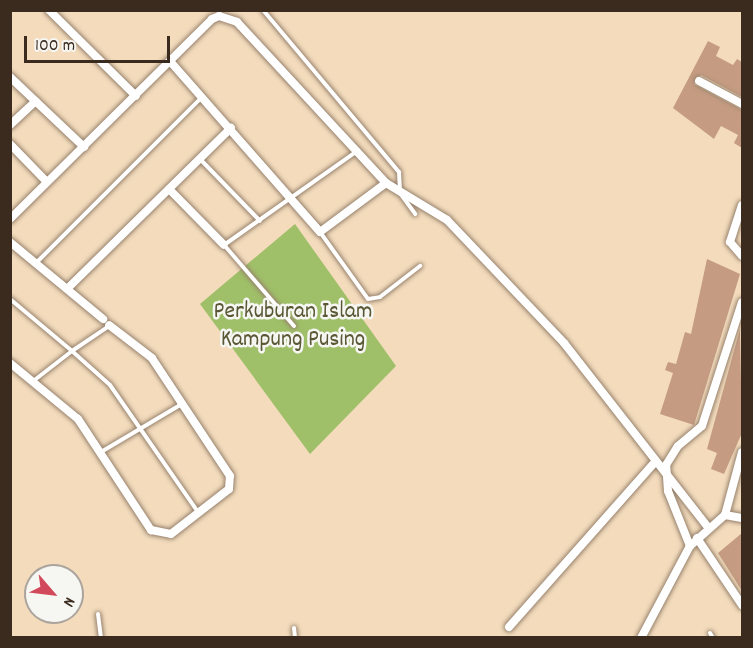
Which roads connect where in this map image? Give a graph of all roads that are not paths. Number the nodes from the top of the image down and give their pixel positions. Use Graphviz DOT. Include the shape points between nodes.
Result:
graph roads {
  1 [pos="49,10"];
  2 [pos="262,10"];
  3 [pos="170,61"];
  4 [pos="10,77"];
  5 [pos="699,81"];
  6 [pos="136,96"];
  7 [pos="202,96"];
  8 [pos="36,101"];
  9 [pos="742,104"];
  10 [pos="10,125"];
  11 [pos="231,128"];
  12 [pos="10,144"];
  13 [pos="84,147"];
  14 [pos="357,152"];
  15 [pos="200,159"];
  16 [pos="47,182"];
  17 [pos="386,183"];
  18 [pos="170,189"];
  19 [pos="400,193"];
  20 [pos="295,198"];
  21 [pos="742,205"];
  22 [pos="415,214"];
  23 [pos="10,219"];
  24 [pos="260,221"];
  25 [pos="320,232"];
  26 [pos="10,242"];
  27 [pos="224,245"];
  28 [pos="742,256"];
  29 [pos="35,263"];
  30 [pos="420,266"];
  31 [pos="67,289"];
  32 [pos="10,299"];
  33 [pos="742,302"];
  34 [pos="106,322"];
  35 [pos="294,326"];
  36 [pos="72,351"];
  37 [pos="10,363"];
  38 [pos="32,382"];
  39 [pos="184,403"];
  40 [pos="140,429"];
  41 [pos="100,452"];
  42 [pos="742,452"];
  43 [pos="654,463"];
  44 [pos="665,474"];
  45 [pos="199,512"];
  46 [pos="725,515"];
  47 [pos="742,518"];
  48 [pos="707,526"];
  49 [pos="697,538"];
  50 [pos="690,546"];
  51 [pos="742,605"];
  52 [pos="98,614"];
  53 [pos="509,627"];
  54 [pos="294,628"];
  55 [pos="101,638"];
  56 [pos="295,638"];
  57 [pos="641,638"];
  1 -- 6 [label="street"];
  2 -- 19 [label="lane" via="399,172"];
  3 -- 6 [label="street"];
  3 -- 7 [label="street"];
  3 -- 14 [label="street" via="212,19 226,16"];
  4 -- 8 [label="street"];
  5 -- 9 [label="street"];
  6 -- 13 [label="street"];
  7 -- 11 [label="street"];
  7 -- 29 [label="lane"];
  8 -- 10 [label="street"];
  8 -- 13 [label="street"];
  11 -- 15 [label="street"];
  11 -- 20 [label="street"];
  12 -- 16 [label="street"];
  13 -- 16 [label="street"];
  14 -- 17 [label="street"];
  14 -- 20 [label="lane"];
  15 -- 18 [label="street"];
  15 -- 24 [label="lane"];
  16 -- 23 [label="street"];
  17 -- 19 [label="street"];
  17 -- 25 [label="street"];
  18 -- 27 [label="street"];
  18 -- 31 [label="street"];
  19 -- 22 [label="lane"];
  19 -- 43 [label="street" via="447,220 564,343"];
  20 -- 24 [label="lane"];
  20 -- 25 [label="street"];
  21 -- 28 [label="street" via="730,242"];
  24 -- 27 [label="lane"];
  25 -- 30 [label="lane" via="368,299 380,297"];
  26 -- 29 [label="street"];
  27 -- 35 [label="lane"];
  29 -- 31 [label="street"];
  31 -- 34 [label="street"];
  32 -- 36 [label="lane"];
  33 -- 44 [label="street" via="709,411 702,426 670,456"];
  34 -- 36 [label="lane"];
  34 -- 39 [label="street" via="152,358"];
  36 -- 38 [label="lane"];
  36 -- 40 [label="lane" via="110,385"];
  37 -- 38 [label="street"];
  38 -- 41 [label="street" via="78,419"];
  39 -- 40 [label="lane"];
  39 -- 45 [label="street" via="230,476 230,489"];
  40 -- 41 [label="lane"];
  40 -- 45 [label="lane"];
  41 -- 45 [label="street" via="151,530 171,534"];
  42 -- 46 [label="street"];
  43 -- 44 [label="street"];
  43 -- 53 [label="street"];
  44 -- 48 [label="street"];
  44 -- 50 [label="street"];
  46 -- 47 [label="street"];
  46 -- 48 [label="street"];
  48 -- 49 [label="street"];
  49 -- 50 [label="street"];
  49 -- 51 [label="street"];
  50 -- 57 [label="street"];
  52 -- 55 [label="lane"];
  54 -- 56 [label="lane"];
}
